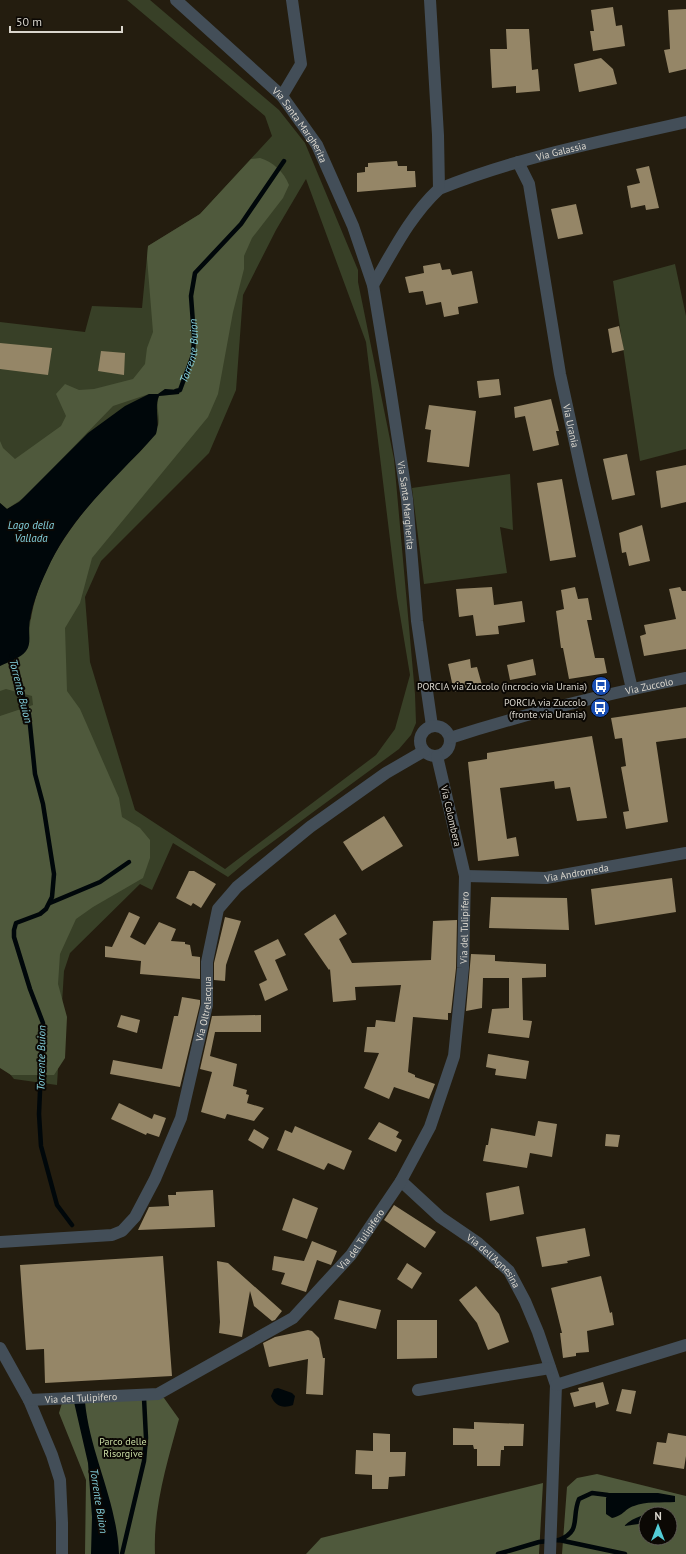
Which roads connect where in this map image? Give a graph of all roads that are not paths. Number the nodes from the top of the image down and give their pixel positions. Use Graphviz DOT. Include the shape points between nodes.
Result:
graph roads {
  1 [pos="176,0"];
  2 [pos="292,0"];
  3 [pos="430,0"];
  4 [pos="282,96"];
  5 [pos="686,122"];
  6 [pos="518,162"];
  7 [pos="439,189"];
  8 [pos="373,285"];
  9 [pos="686,678"];
  10 [pos="632,689"];
  11 [pos="432,726"];
  12 [pos="450,738"];
  13 [pos="424,751"];
  14 [pos="437,756"];
  15 [pos="686,853"];
  16 [pos="465,876"];
  17 [pos="400,1181"];
  18 [pos="0,1242"];
  19 [pos="686,1346"];
  20 [pos="0,1348"];
  21 [pos="550,1368"];
  22 [pos="556,1385"];
  23 [pos="418,1390"];
  24 [pos="29,1400"];
  25 [pos="550,1553"];
  26 [pos="62,1554"];
  1 -- 4 [label="street, Via Santa Margherita"];
  2 -- 4 [label="street" via="301,64"];
  3 -- 7 [label="street"];
  4 -- 8 [label="street, Via Santa Margherita" via="318,144 353,226"];
  5 -- 6 [label="street, Via Galassia"];
  6 -- 7 [label="street, Via Galassia"];
  6 -- 10 [label="street, Via Urania" via="529,184 560,374"];
  7 -- 8 [label="street" via="407,227"];
  8 -- 11 [label="street, Via Santa Margherita" via="407,499 417,621"];
  9 -- 10 [label="street, Via Zuccolo"];
  10 -- 12 [label="street, Via Zuccolo" via="498,722"];
  11 -- 12 [label="street" via="444,729"];
  11 -- 13 [label="street" via="424,731 420,738"];
  12 -- 14 [label="street" via="447,751"];
  13 -- 14 [label="street"];
  13 -- 18 [label="street, Via Oltrelacqua" via="386,773 310,827 237,887 218,909 207,962 207,1004 182,1118 135,1217 122,1231 112,1235"];
  14 -- 16 [label="street, Via Colombera"];
  15 -- 16 [label="street, Via Andromeda" via="546,878"];
  16 -- 17 [label="street, Via del Tulipifero" via="463,968 454,1056 430,1127"];
  17 -- 21 [label="street, Via dell'Agnesina" via="440,1217 478,1243 509,1271 525,1301"];
  17 -- 24 [label="street, Via del Tulipifero" via="351,1255 293,1318 158,1394"];
  19 -- 22 [label="street"];
  20 -- 24 [label="street"];
  21 -- 22 [label="street, Via dell'Agnesina"];
  21 -- 23 [label="street"];
  22 -- 25 [label="street, Via dell'Agnesina"];
  24 -- 26 [label="street" via="60,1480"];
}
